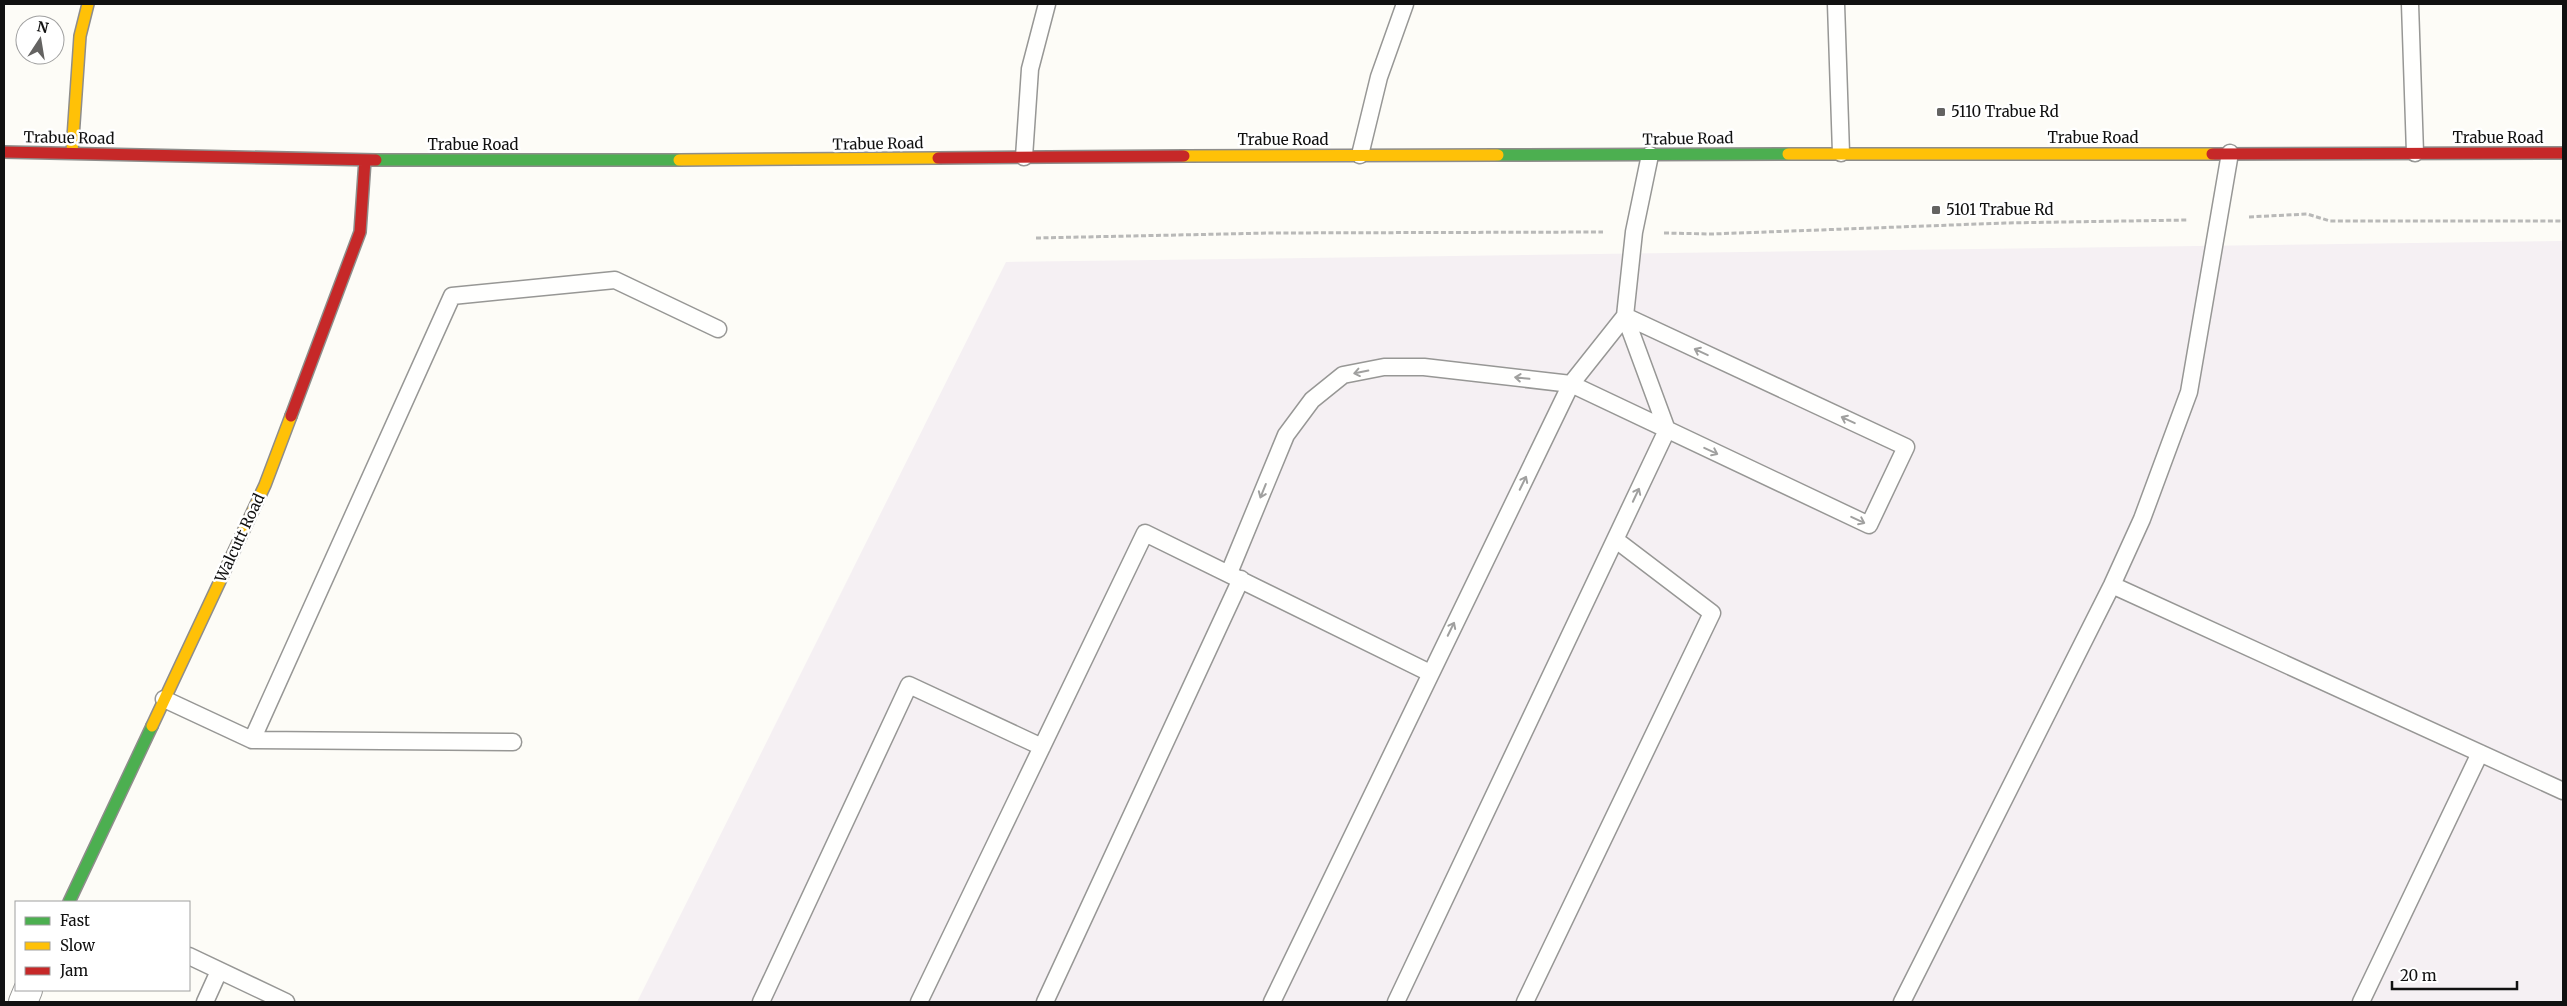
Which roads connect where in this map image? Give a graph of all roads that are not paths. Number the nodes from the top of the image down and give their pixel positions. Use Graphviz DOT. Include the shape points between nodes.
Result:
graph roads {
  1 [pos="88,4"];
  2 [pos="1047,4"];
  3 [pos="1405,4"];
  4 [pos="1836,4"];
  5 [pos="2410,4"];
  6 [pos="4,152"];
  7 [pos="72,152"];
  8 [pos="2230,153"];
  9 [pos="2415,153"];
  10 [pos="2563,153"];
  11 [pos="1840,154"];
  12 [pos="1360,155"];
  13 [pos="1650,155"];
  14 [pos="1024,158"];
  15 [pos="365,160"];
  16 [pos="1625,316"];
  17 [pos="718,329"];
  18 [pos="1571,384"];
  19 [pos="1667,430"];
  20 [pos="1616,540"];
  21 [pos="1235,576"];
  22 [pos="2112,585"];
  23 [pos="1430,673"];
  24 [pos="164,699"];
  25 [pos="252,740"];
  26 [pos="513,742"];
  27 [pos="1042,747"];
  28 [pos="2480,753"];
  29 [pos="2563,791"];
  30 [pos="72,901"];
  31 [pos="190,956"];
  32 [pos="219,970"];
  33 [pos="205,1002"];
  34 [pos="286,1002"];
  35 [pos="761,1002"];
  36 [pos="919,1002"];
  37 [pos="1045,1002"];
  38 [pos="1272,1002"];
  39 [pos="1396,1002"];
  40 [pos="1525,1002"];
  41 [pos="1902,1002"];
  42 [pos="2361,1002"];
  1 -- 7 [label="main road" via="80,36"];
  2 -- 14 [label="lane" via="1030,69"];
  3 -- 12 [label="lane" via="1379,77"];
  4 -- 11 [label="lane"];
  5 -- 9 [label="lane"];
  6 -- 7 [label="main road, Trabue Road"];
  7 -- 15 [label="main road, Trabue Road"];
  8 -- 9 [label="main road, Trabue Road"];
  8 -- 11 [label="main road, Trabue Road"];
  8 -- 22 [label="lane" via="2189,392 2142,519"];
  9 -- 10 [label="main road, Trabue Road"];
  11 -- 13 [label="main road, Trabue Road"];
  12 -- 13 [label="main road, Trabue Road"];
  12 -- 14 [label="main road, Trabue Road"];
  13 -- 16 [label="lane" via="1634,232"];
  14 -- 15 [label="main road, Trabue Road"];
  15 -- 24 [label="main road, Walcutt Road" via="360,232 265,485"];
  16 -- 18 [label="lane"];
  16 -- 19 [label="lane"];
  19 -- 16 [label="lane, one-way" via="1869,525 1906,447"];
  17 -- 25 [label="lane" via="615,280 452,296"];
  18 -- 19 [label="lane"];
  18 -- 21 [label="lane, one-way" via="1424,367 1384,367 1343,375 1312,400 1286,435"];
  23 -- 18 [label="lane, one-way"];
  20 -- 19 [label="lane, one-way"];
  20 -- 39 [label="lane"];
  20 -- 40 [label="lane" via="1712,613"];
  21 -- 23 [label="lane"];
  21 -- 27 [label="lane" via="1145,533"];
  21 -- 37 [label="lane"];
  22 -- 28 [label="lane"];
  22 -- 41 [label="lane"];
  23 -- 38 [label="lane"];
  24 -- 25 [label="lane"];
  24 -- 30 [label="main road, Walcutt Road"];
  25 -- 26 [label="lane"];
  27 -- 35 [label="lane" via="909,686"];
  27 -- 36 [label="lane"];
  28 -- 29 [label="lane"];
  28 -- 42 [label="lane"];
  31 -- 32 [label="lane"];
  32 -- 33 [label="lane"];
  32 -- 34 [label="lane"];
}
